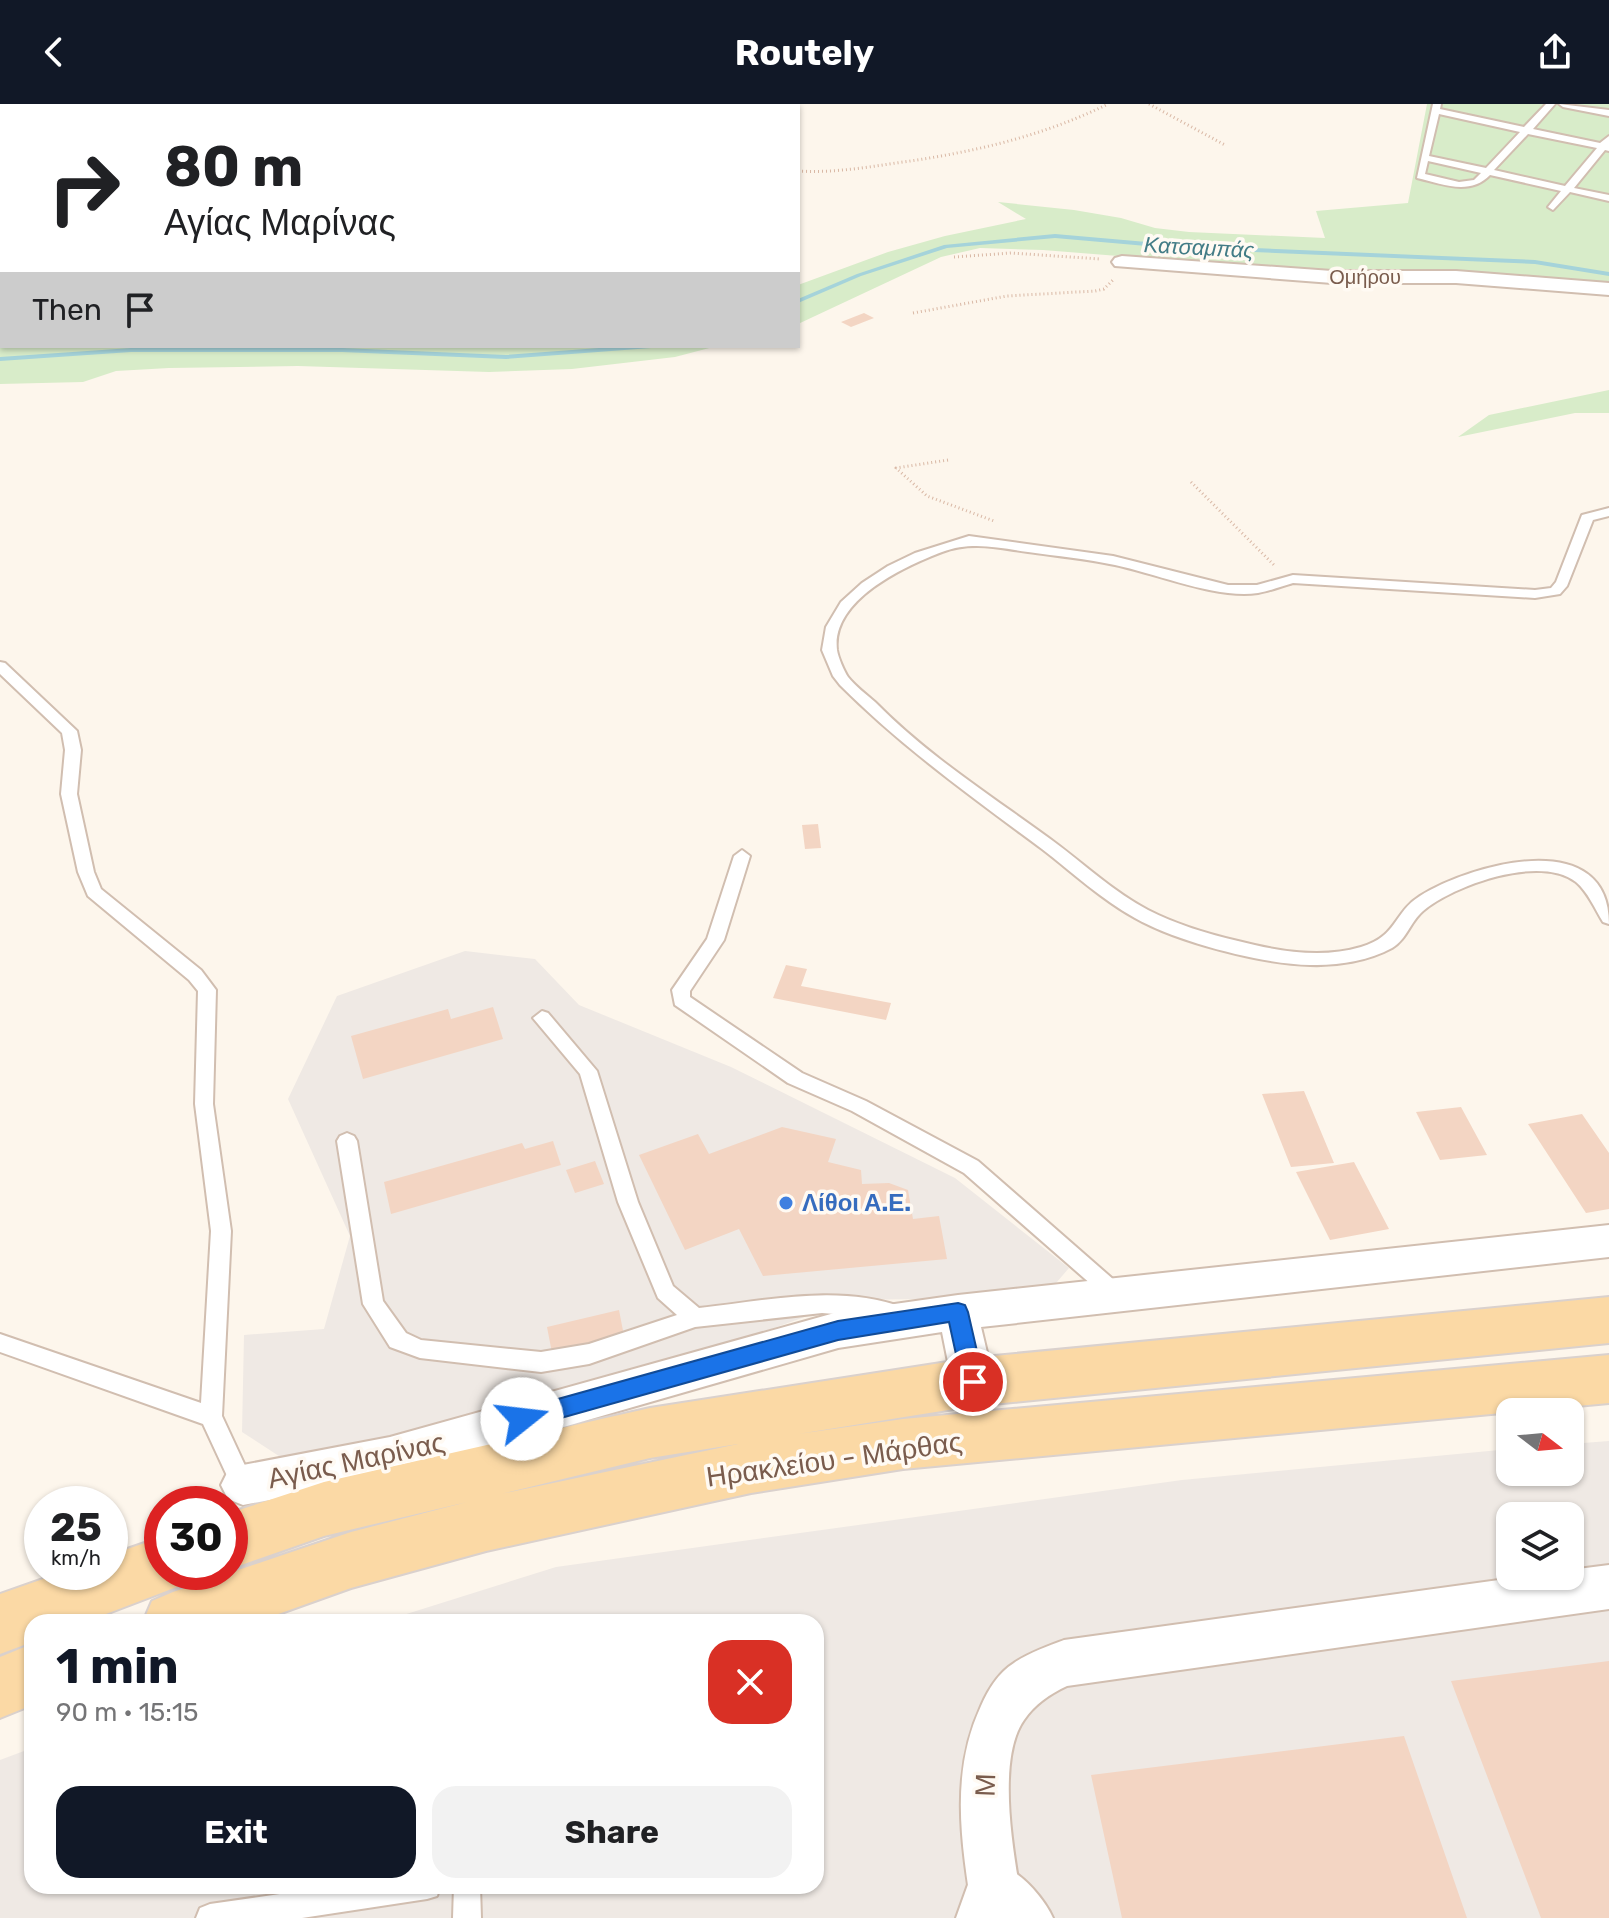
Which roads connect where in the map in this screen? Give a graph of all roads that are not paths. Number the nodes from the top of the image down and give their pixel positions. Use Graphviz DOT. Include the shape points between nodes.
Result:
graph roads {
  1 [pos="1551,104"];
  2 [pos="1563,104"];
  3 [pos="1436,107"];
  4 [pos="1609,113"];
  5 [pos="1527,132"];
  6 [pos="1607,145"];
  7 [pos="1425,158"];
  8 [pos="1488,172"];
  9 [pos="1568,189"];
  10 [pos="1609,198"];
  11 [pos="1553,207"];
  12 [pos="1122,262"];
  13 [pos="1609,289"];
  14 [pos="1609,512"];
  15 [pos="0,666"];
  16 [pos="742,856"];
  17 [pos="1609,918"];
  18 [pos="542,1018"];
  19 [pos="347,1141"];
  20 [pos="1609,1241"];
  21 [pos="1115,1293"];
  22 [pos="958,1312"];
  23 [pos="695,1318"];
  24 [pos="913,1319"];
  25 [pos="1609,1320"];
  26 [pos="0,1343"];
  27 [pos="1609,1379"];
  28 [pos="973,1382"];
  29 [pos="211,1416"];
  30 [pos="243,1485"];
  31 [pos="248,1535"];
  32 [pos="144,1572"];
  33 [pos="1609,1587"];
  34 [pos="27,1614"];
  35 [pos="196,1614"];
  36 [pos="24,1615"];
  37 [pos="0,1624"];
  38 [pos="24,1678"];
  39 [pos="0,1688"];
  40 [pos="989,1862"];
  41 [pos="373,1894"];
  42 [pos="467,1894"];
  43 [pos="210,1918"];
  44 [pos="467,1918"];
  45 [pos="970,1918"];
  46 [pos="999,1918"];
  47 [pos="1039,1918"];
  1 -- 5 [label="lane"];
  2 -- 4 [label="lane"];
  3 -- 5 [label="lane"];
  3 -- 7 [label="lane"];
  5 -- 6 [label="lane"];
  5 -- 8 [label="lane"];
  6 -- 9 [label="lane"];
  7 -- 8 [label="lane"];
  7 -- 8 [label="lane" via="1423,179 1464,186"];
  8 -- 9 [label="lane"];
  9 -- 10 [label="lane"];
  9 -- 11 [label="lane"];
  12 -- 13 [label="street, Ομήρου"];
  14 -- 17 [label="lane" via="1587,518 1555,591 1535,594 1288,580 1257,589 1228,589 1113,560 969,540 883,572 844,608 833,626 829,650 840,676 895,733 1141,914 1176,929 1275,954 1330,959 1371,950 1394,938 1415,908 1458,882 1548,864 1580,877"];
  15 -- 29 [label="lane" via="69,731 69,794 94,892 207,990 204,1104 221,1231"];
  16 -- 21 [label="lane" via="715,940 681,990 681,1000 795,1078 971,1167"];
  18 -- 23 [label="lane" via="588,1071 628,1202 665,1292"];
  19 -- 23 [label="lane" via="373,1304 398,1340 420,1349 541,1362 589,1354"];
  20 -- 21 [label="street, Αγίας Μαρίνας"];
  21 -- 22 [label="street, Αγίας Μαρίνας"];
  22 -- 24 [label="street, Αγίας Μαρίνας"];
  22 -- 28 [label="street"];
  23 -- 24 [label="lane" via="829,1303 878,1307"];
  24 -- 30 [label="street, Αγίας Μαρίνας" via="838,1330 390,1457"];
  25 -- 28 [label="main road, Ηρακλείου - Μάρθας"];
  26 -- 29 [label="lane"];
  27 -- 35 [label="main road, Ηρακλείου - Μάρθας" via="903,1444 751,1467 486,1524 351,1560"];
  28 -- 31 [label="main road, Ηρακλείου - Μάρθας" via="650,1433 324,1509"];
  29 -- 30 [label="lane"];
  32 -- 34 [label="main road"];
  33 -- 40 [label="street, Μ" via="1041,1669 1007,1704 986,1756"];
  36 -- 37 [label="main road"];
  38 -- 39 [label="main road"];
  40 -- 45 [label="lane"];
  40 -- 46 [label="street, Μ"];
  40 -- 47 [label="lane"];
  41 -- 43 [label="lane"];
  42 -- 44 [label="lane"];
}
